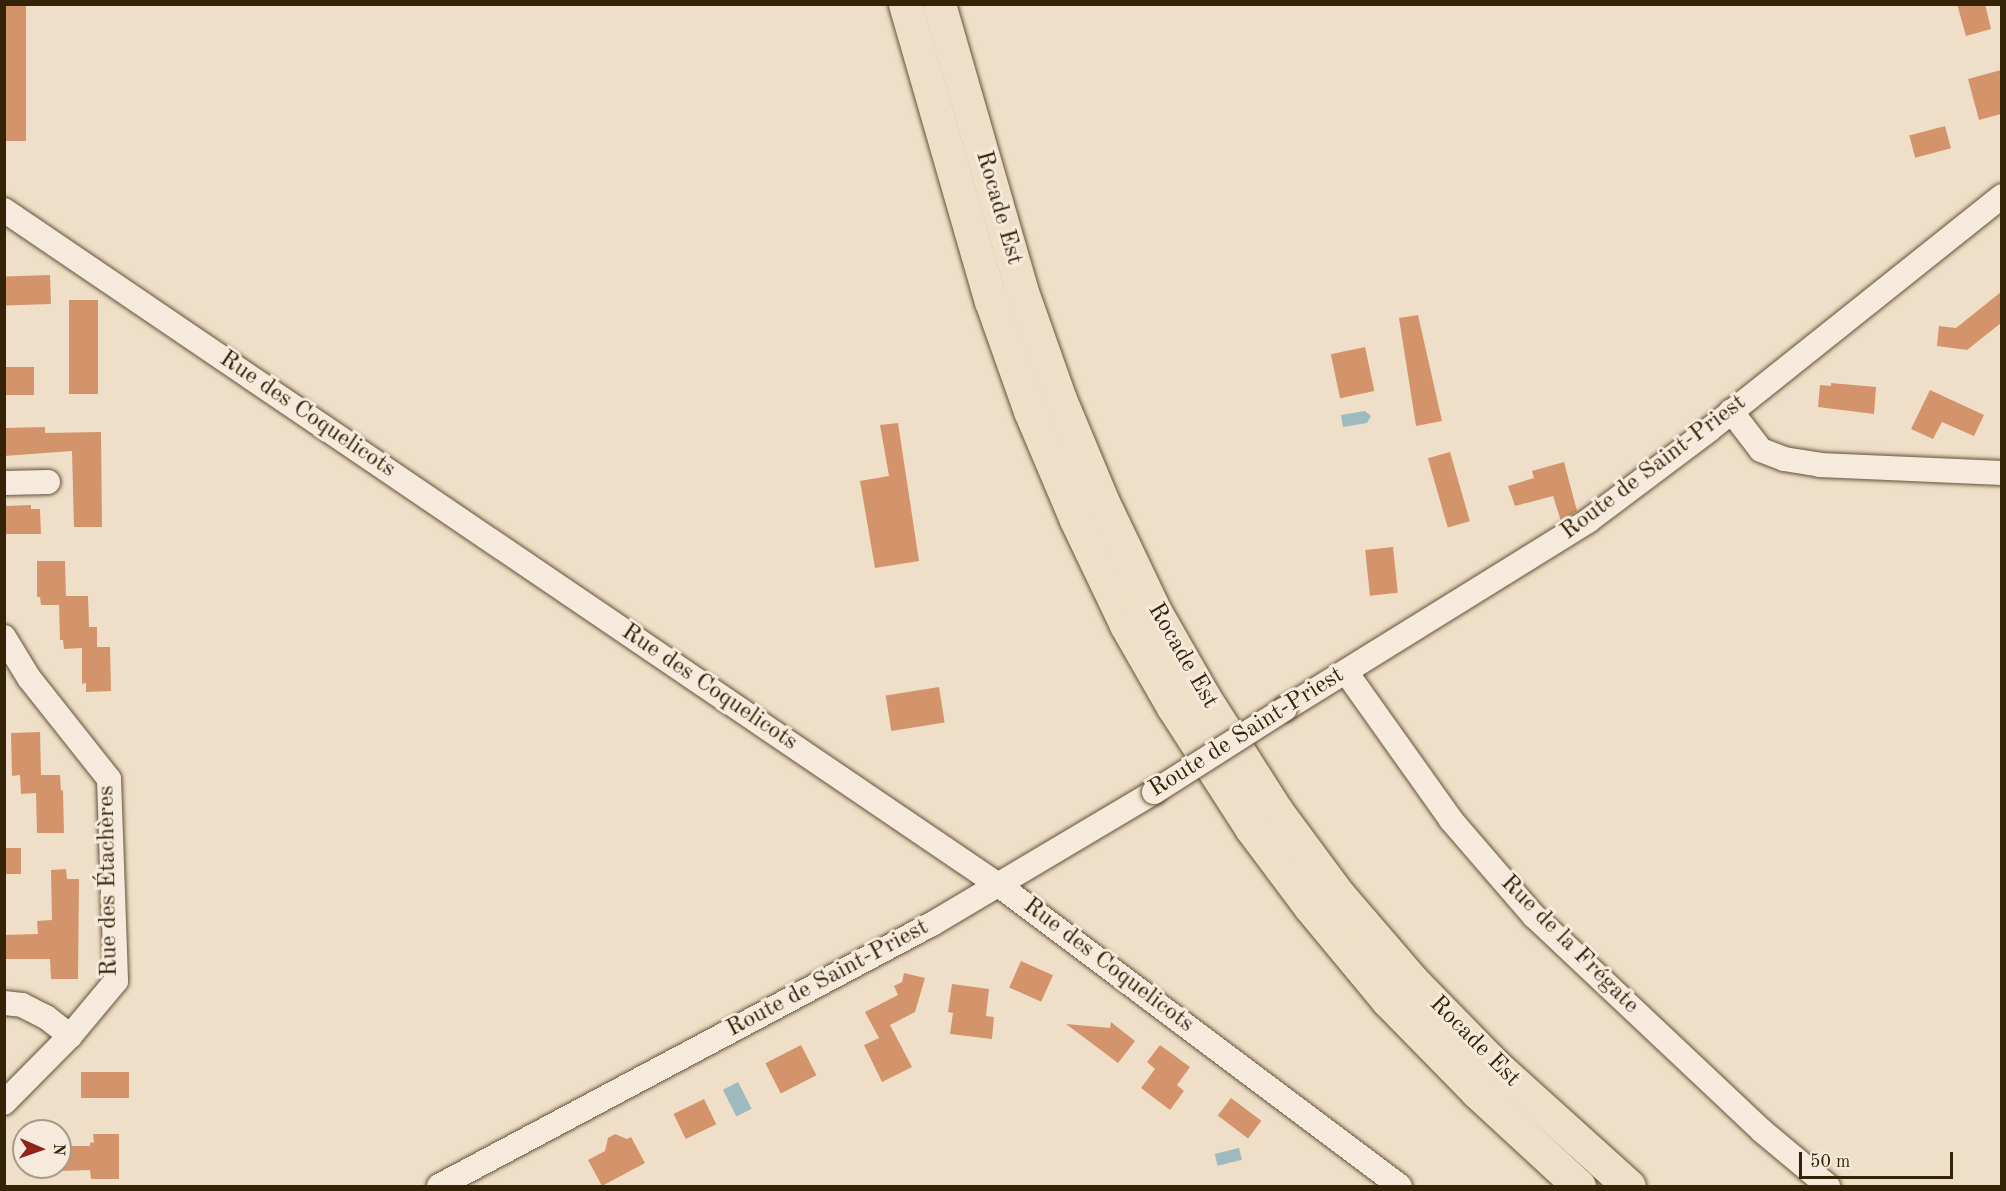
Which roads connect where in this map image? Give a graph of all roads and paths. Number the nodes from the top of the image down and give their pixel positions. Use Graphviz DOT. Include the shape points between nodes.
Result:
graph roads {
  1 [pos="905,4"];
  2 [pos="939,4"];
  3 [pos="2001,196"];
  4 [pos="4,210"];
  5 [pos="1731,411"];
  6 [pos="2001,473"];
  7 [pos="48,482"];
  8 [pos="4,483"];
  9 [pos="4,637"];
  10 [pos="1346,672"];
  11 [pos="1000,886"];
  12 [pos="4,1003"];
  13 [pos="70,1036"];
  14 [pos="4,1103"];
  15 [pos="439,1186"];
  16 [pos="1400,1186"];
  17 [pos="1579,1186"];
  18 [pos="1629,1186"];
  19 [pos="1828,1186"];
  1 -- 17 [label="highway, Rocade Est" via="991,301 1029,411 1126,625 1251,828 1310,907 1388,1001 1477,1092"];
  2 -- 18 [label="highway, Rocade Est" via="1021,289 1060,399 1151,603 1204,697 1276,810 1339,895 1412,980 1496,1066"];
  3 -- 5 [label="street, Route de Saint-Priest"];
  4 -- 11 [label="street, Rue des Coquelicots"];
  5 -- 6 [label="street" via="1761,450 1784,459 1820,465"];
  5 -- 10 [label="street, Route de Saint-Priest" via="1588,521"];
  7 -- 8 [label="street"];
  9 -- 13 [label="street, Rue des Étachères" via="29,678 109,779 116,981"];
  10 -- 11 [label="street, Route de Saint-Priest, bridge"];
  10 -- 19 [label="street, Rue de la Frégate" via="1451,820 1534,916 1762,1131"];
  11 -- 15 [label="street, Route de Saint-Priest"];
  11 -- 16 [label="street, Rue des Coquelicots"];
  12 -- 13 [label="street" via="22,1005"];
  13 -- 14 [label="street, Rue des Étachères"];
}
